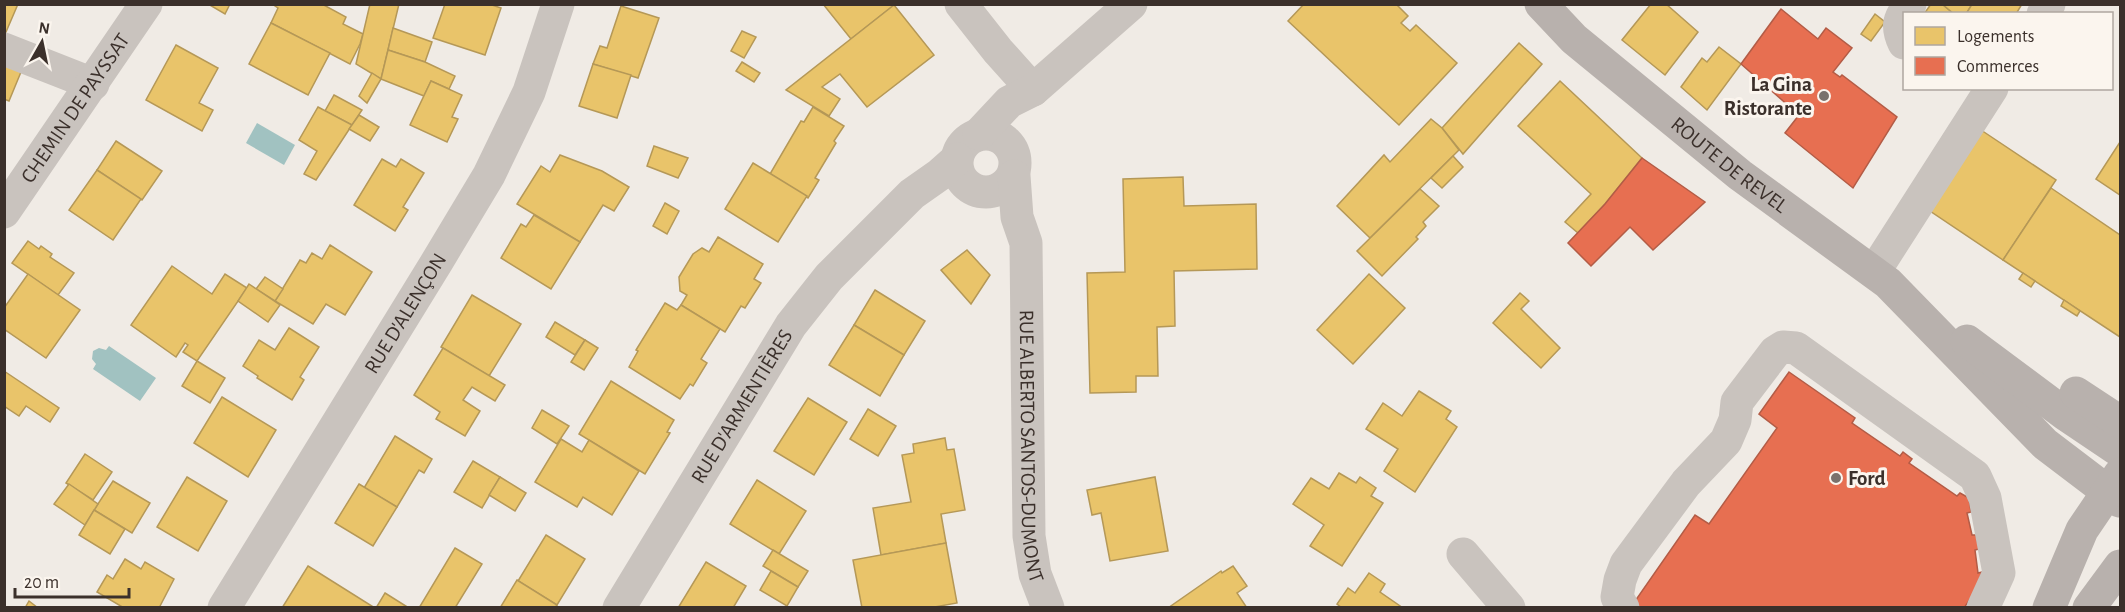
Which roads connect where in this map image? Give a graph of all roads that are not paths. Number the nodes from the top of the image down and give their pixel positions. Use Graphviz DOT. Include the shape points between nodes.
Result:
graph roads {
  1 [pos="146,4"];
  2 [pos="558,4"];
  3 [pos="961,4"];
  4 [pos="1131,4"];
  5 [pos="1515,4"];
  6 [pos="1541,4"];
  7 [pos="1903,13"];
  8 [pos="1574,39"];
  9 [pos="1903,39"];
  10 [pos="4,50"];
  11 [pos="93,84"];
  12 [pos="1033,90"];
  13 [pos="1978,94"];
  14 [pos="979,134"];
  15 [pos="957,159"];
  16 [pos="1014,165"];
  17 [pos="975,190"];
  18 [pos="4,213"];
  19 [pos="884,223"];
  20 [pos="1881,278"];
  21 [pos="1026,280"];
  22 [pos="2121,422"];
  23 [pos="2121,451"];
  24 [pos="2117,490"];
  25 [pos="1462,554"];
  26 [pos="2121,566"];
  27 [pos="224,608"];
  28 [pos="619,608"];
  29 [pos="1048,608"];
  30 [pos="1509,608"];
  31 [pos="1623,608"];
  32 [pos="1983,608"];
  33 [pos="2049,608"];
  34 [pos="2089,608"];
  1 -- 11 [label="street, CHEMIN DE PAYSSAT"];
  2 -- 27 [label="street, RUE D'ALENÇON" via="529,92 489,175"];
  3 -- 12 [label="street"];
  4 -- 12 [label="street"];
  5 -- 8 [label="main road, ROUTE DE REVEL"];
  6 -- 8 [label="main road, ROUTE DE REVEL"];
  7 -- 9 [label="street"];
  8 -- 20 [label="main road, ROUTE DE REVEL" via="1740,175"];
  10 -- 11 [label="street"];
  11 -- 18 [label="street, CHEMIN DE PAYSSAT"];
  12 -- 14 [label="street" via="1009,102"];
  12 -- 16 [label="street"];
  13 -- 20 [label="street"];
  14 -- 15 [label="street" via="968,140"];
  14 -- 16 [label="street" via="994,134 1006,141"];
  15 -- 17 [label="street" via="957,171"];
  15 -- 19 [label="street, RUE D'ARMENTIÈRES" via="912,194"];
  16 -- 17 [label="street" via="1005,187 993,192"];
  16 -- 21 [label="street, RUE ALBERTO SANTOS-DUMONT" via="1017,217 1026,243"];
  17 -- 19 [label="street, RUE D'ARMENTIÈRES" via="909,210"];
  17 -- 21 [label="street, RUE ALBERTO SANTOS-DUMONT"];
  19 -- 28 [label="street, RUE D'ARMENTIÈRES" via="829,278 791,325"];
  20 -- 22 [label="main road, ROUTE DE REVEL" via="1990,337"];
  20 -- 23 [label="main road"];
  20 -- 24 [label="main road, ROUTE DE REVEL" via="2045,444"];
  21 -- 29 [label="street, RUE ALBERTO SANTOS-DUMONT" via="1029,536 1035,574"];
  24 -- 33 [label="main road" via="2082,530"];
  25 -- 30 [label="street"];
  26 -- 34 [label="main road"];
  31 -- 32 [label="street" via="1617,597 1626,564 1686,483 1726,441 1737,402 1774,352 1783,347 1796,348 1975,476 1985,498 1999,573"];
}
